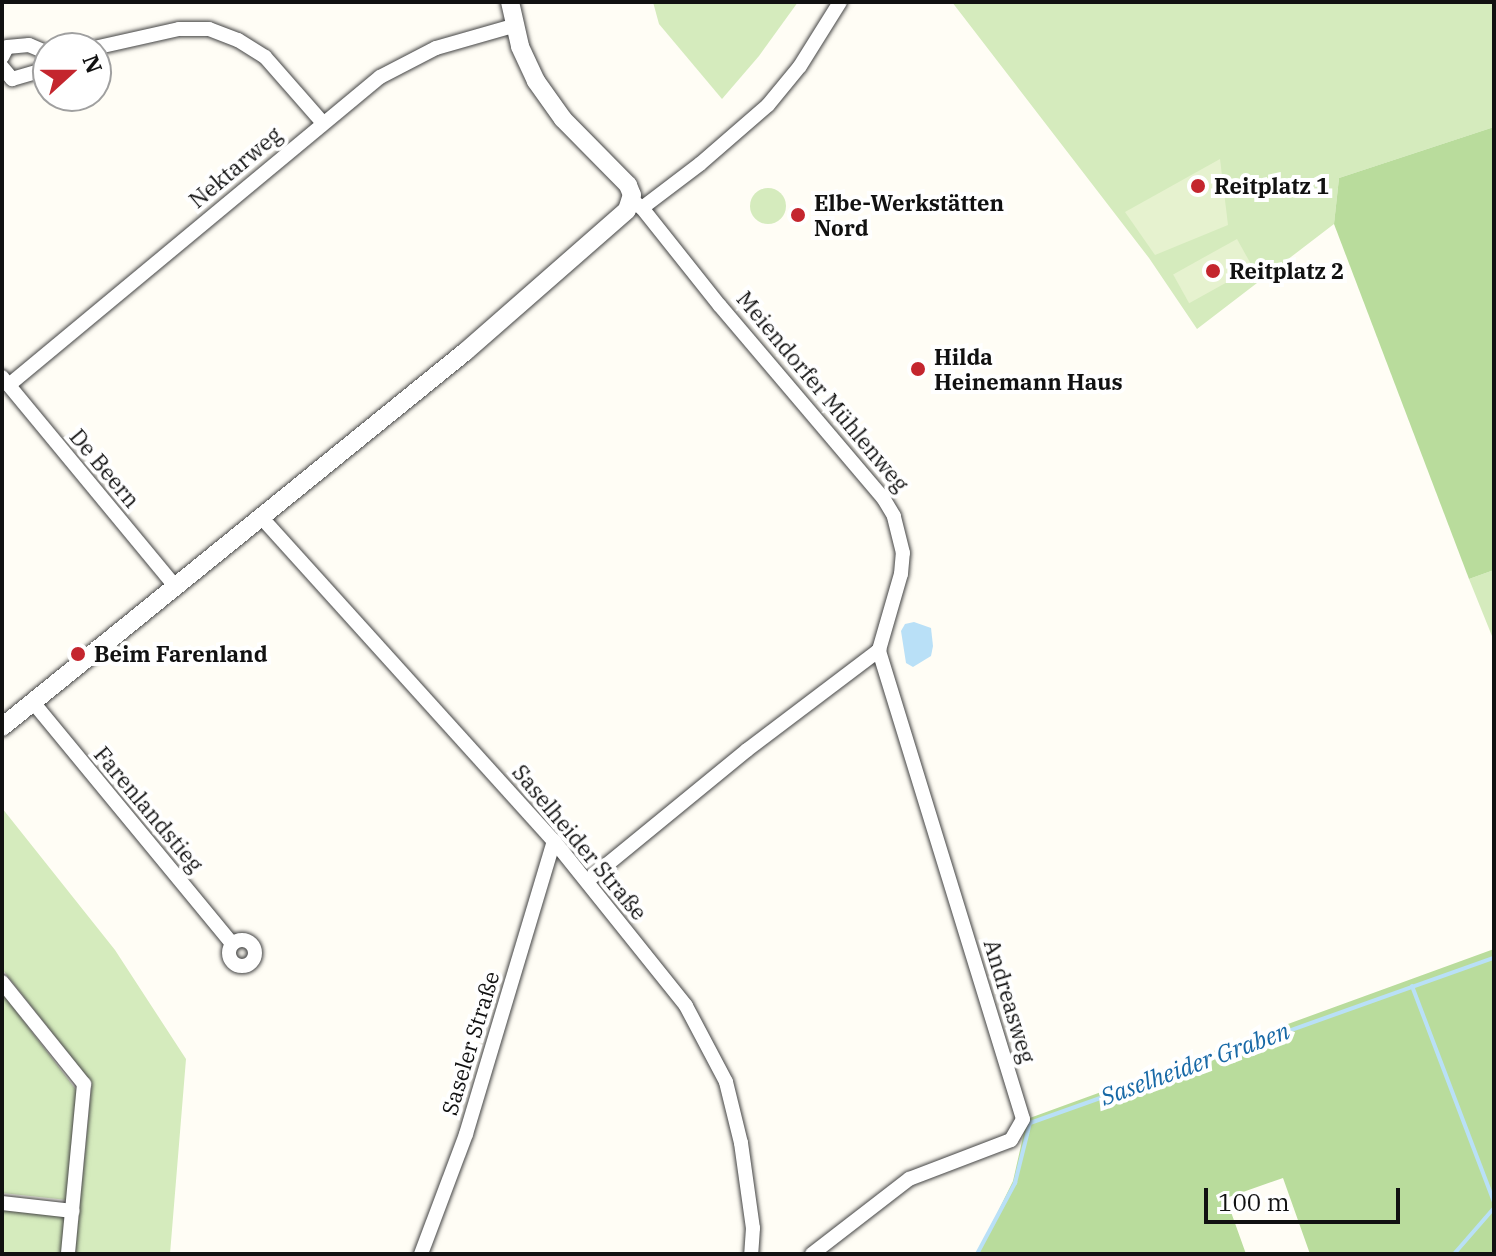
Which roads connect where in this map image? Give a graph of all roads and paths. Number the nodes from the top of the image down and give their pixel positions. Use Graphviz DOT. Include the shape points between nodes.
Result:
graph roads {
  1 [pos="510,2"];
  2 [pos="840,2"];
  3 [pos="513,26"];
  4 [pos="112,44"];
  5 [pos="32,46"];
  6 [pos="2,57"];
  7 [pos="2,67"];
  8 [pos="32,73"];
  9 [pos="323,123"];
  10 [pos="637,204"];
  11 [pos="5,381"];
  12 [pos="261,517"];
  13 [pos="175,586"];
  14 [pos="879,650"];
  15 [pos="32,701"];
  16 [pos="2,727"];
  17 [pos="554,841"];
  18 [pos="587,881"];
  19 [pos="232,944"];
  20 [pos="2,982"];
  21 [pos="2,1203"];
  22 [pos="73,1211"];
  23 [pos="68,1254"];
  24 [pos="421,1254"];
  25 [pos="751,1254"];
  26 [pos="812,1254"];
  1 -- 3 [label="street, Meiendorfer Mühlenweg"];
  2 -- 10 [label="street" via="772,101 700,164"];
  3 -- 9 [label="street, Nektarweg" via="436,48 380,77"];
  3 -- 10 [label="street, Meiendorfer Mühlenweg" via="543,92 586,145 628,185"];
  4 -- 9 [label="street" via="179,29 209,29 265,57"];
  5 -- 6 [label="street" via="7,47"];
  7 -- 8 [label="street" via="12,79"];
  9 -- 11 [label="street, Nektarweg"];
  10 -- 12 [label="street"];
  10 -- 14 [label="street, Meiendorfer Mühlenweg" via="894,516 903,553 901,574"];
  11 -- 13 [label="street, De Beern"];
  12 -- 13 [label="street"];
  12 -- 17 [label="street, Saselheider Straße"];
  13 -- 15 [label="street"];
  14 -- 18 [label="street"];
  14 -- 26 [label="street, Andreasweg" via="1023,1119 1011,1140 909,1179"];
  15 -- 16 [label="street"];
  15 -- 19 [label="street, Farenlandstieg"];
  17 -- 18 [label="street, Saselheider Straße"];
  17 -- 24 [label="street, Saseler Straße" via="466,1134"];
  18 -- 25 [label="street, Saselheider Straße" via="686,1006 726,1082 741,1143 753,1228"];
  20 -- 22 [label="street" via="84,1084"];
  21 -- 22 [label="street"];
  22 -- 23 [label="street"];
}
